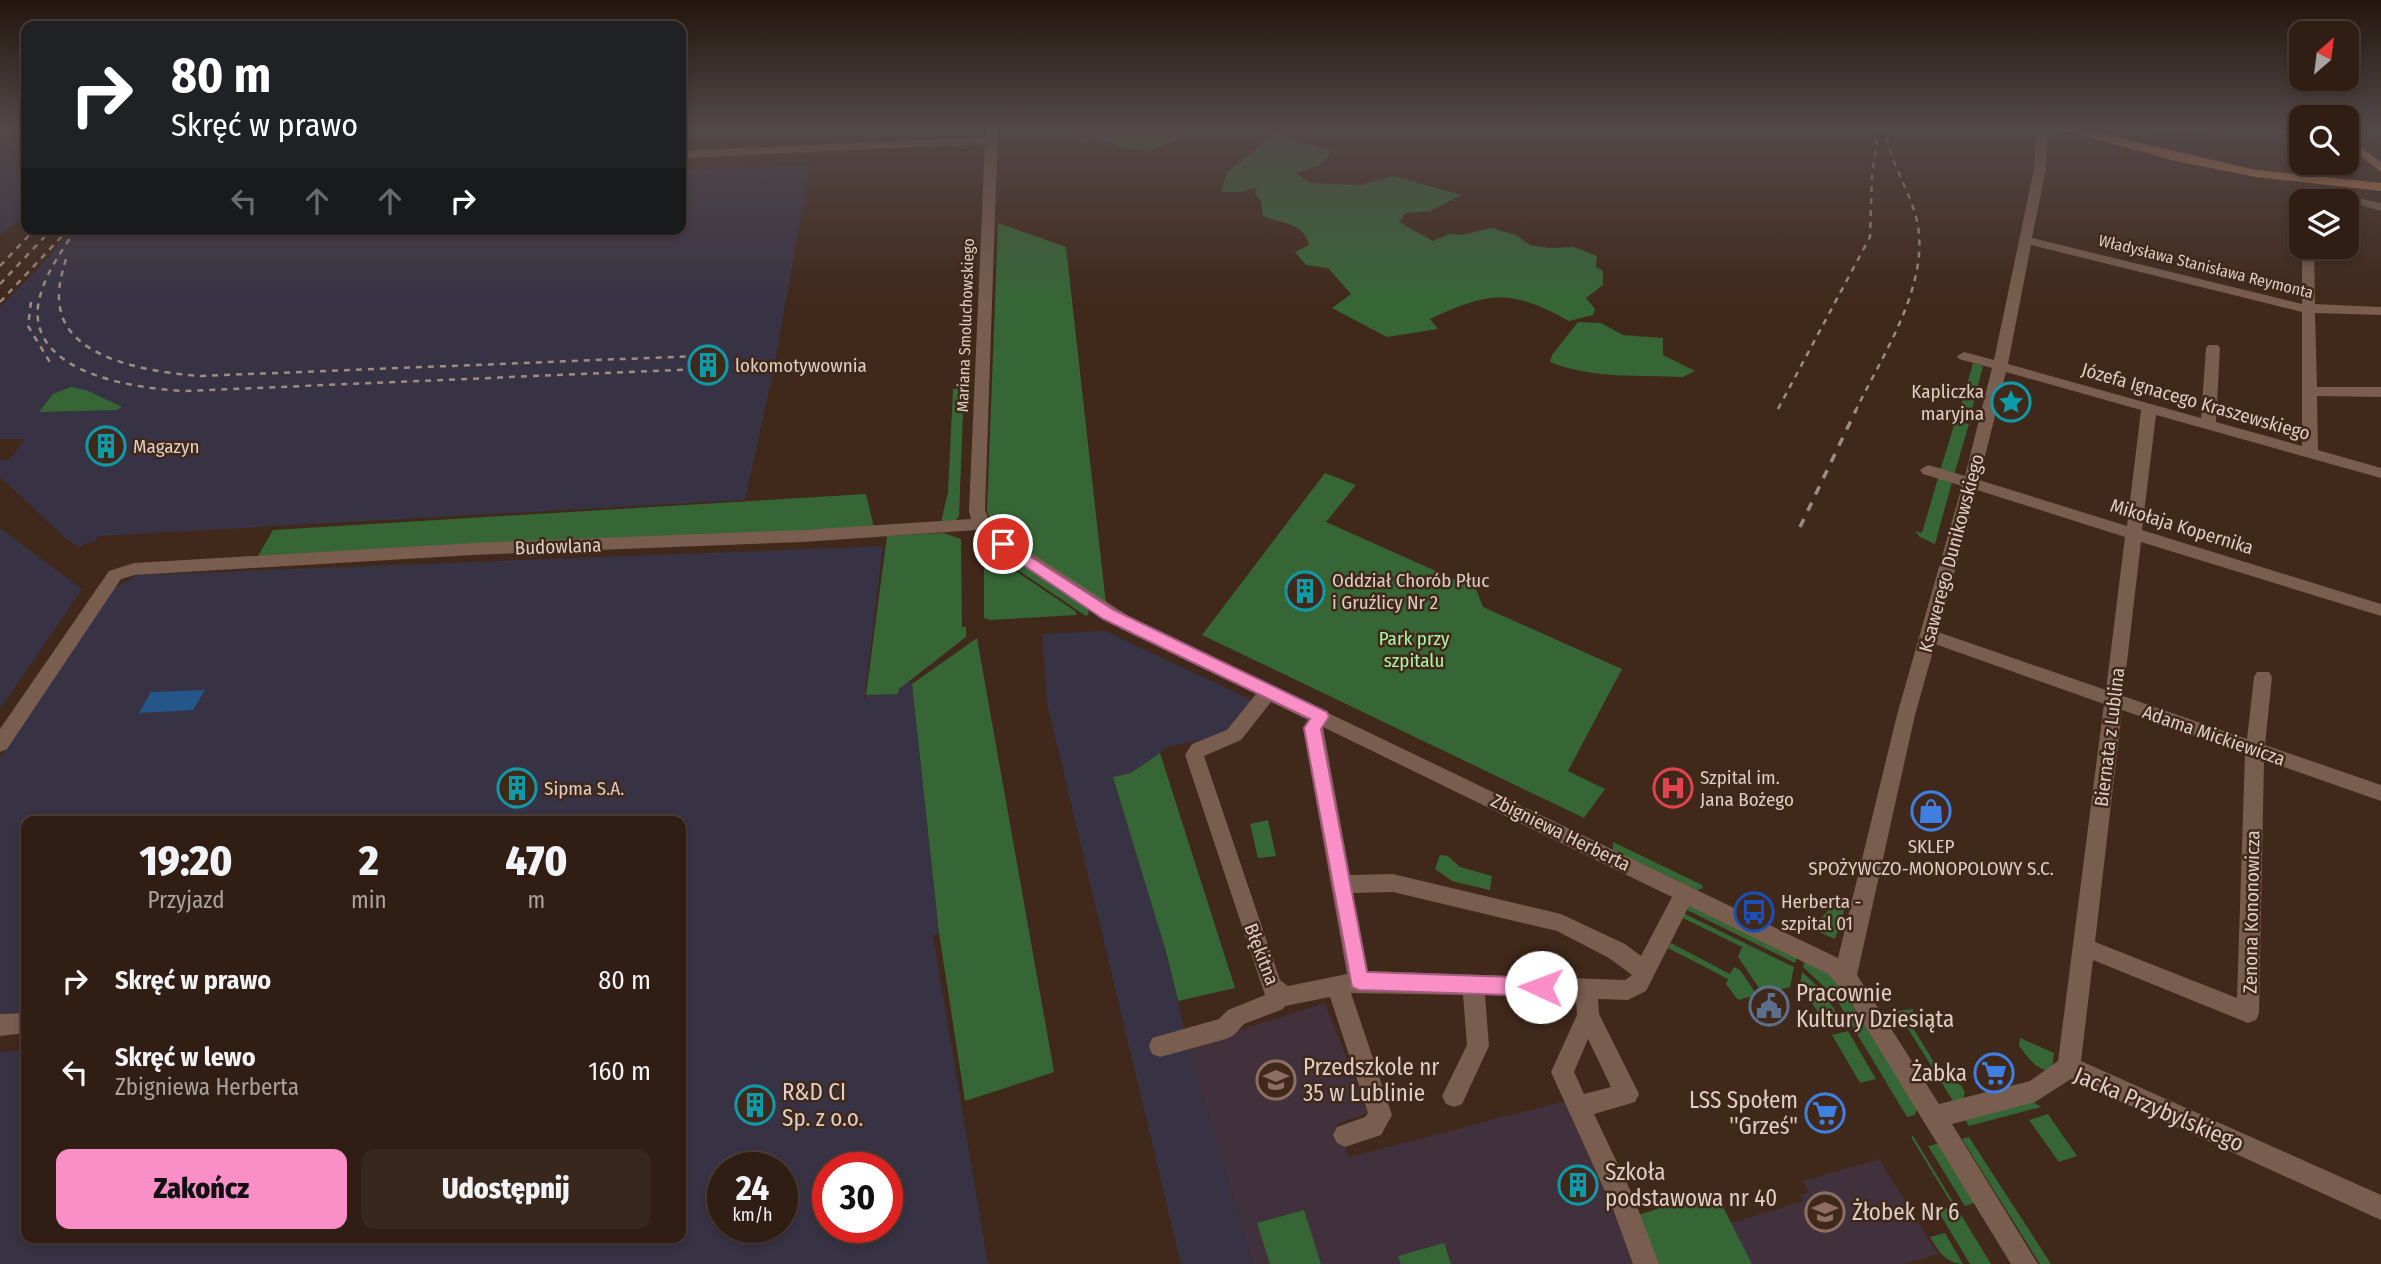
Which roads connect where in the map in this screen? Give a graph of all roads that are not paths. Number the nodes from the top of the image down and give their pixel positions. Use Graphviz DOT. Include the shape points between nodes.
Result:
graph roads {
  1 [pos="989,185"];
  2 [pos="2037,185"];
  3 [pos="2342,185"];
  4 [pos="2381,190"];
  5 [pos="2359,203"];
  6 [pos="2381,206"];
  7 [pos="2026,240"];
  8 [pos="2308,259"];
  9 [pos="2309,310"];
  10 [pos="2381,311"];
  11 [pos="2213,348"];
  12 [pos="1964,356"];
  13 [pos="2000,366"];
  14 [pos="2310,391"];
  15 [pos="2381,393"];
  16 [pos="2149,408"];
  17 [pos="2208,425"];
  18 [pos="2310,453"];
  19 [pos="1928,470"];
  20 [pos="2381,473"];
  21 [pos="1971,483"];
  22 [pos="981,524"];
  23 [pos="2135,533"];
  24 [pos="2381,610"];
  25 [pos="1928,635"];
  26 [pos="2263,677"];
  27 [pos="1268,692"];
  28 [pos="2113,699"];
  29 [pos="1321,717"];
  30 [pos="0,744"];
  31 [pos="2255,749"];
  32 [pos="2381,793"];
  33 [pos="1341,884"];
  34 [pos="1685,892"];
  35 [pos="2084,947"];
  36 [pos="1646,972"];
  37 [pos="1846,976"];
  38 [pos="1348,983"];
  39 [pos="1473,984"];
  40 [pos="1586,989"];
  41 [pos="1279,995"];
  42 [pos="1588,1015"];
  43 [pos="21,1023"];
  44 [pos="0,1025"];
  45 [pos="1160,1046"];
  46 [pos="2068,1066"];
  47 [pos="1454,1096"];
  48 [pos="1579,1107"];
  49 [pos="1934,1116"];
  50 [pos="1345,1135"];
  51 [pos="2381,1208"];
  52 [pos="1646,1264"];
  53 [pos="2025,1264"];
  1 -- 22 [label="street, Mariana Smoluchowskiego" via="977,511"];
  2 -- 7 [label="street, Ksawerego Dunikowskiego"];
  3 -- 4 [label="main road"];
  5 -- 6 [label="street"];
  7 -- 9 [label="street, Władysława Stanisława Reymonta"];
  7 -- 13 [label="street, Ksawerego Dunikowskiego"];
  8 -- 9 [label="street"];
  9 -- 10 [label="street, Władysława Stanisława Reymonta"];
  9 -- 14 [label="street"];
  11 -- 17 [label="street"];
  12 -- 13 [label="street, Józefa Ignacego Kraszewskiego"];
  13 -- 16 [label="street, Józefa Ignacego Kraszewskiego"];
  13 -- 21 [label="street, Ksawerego Dunikowskiego"];
  14 -- 15 [label="street"];
  14 -- 18 [label="street"];
  16 -- 17 [label="street, Józefa Ignacego Kraszewskiego"];
  16 -- 23 [label="street, Biernata z Lublina"];
  17 -- 18 [label="street, Józefa Ignacego Kraszewskiego"];
  18 -- 20 [label="street, Józefa Ignacego Kraszewskiego"];
  19 -- 21 [label="street, Mikołaja Kopernika"];
  21 -- 23 [label="street, Mikołaja Kopernika"];
  21 -- 25 [label="street, Ksawerego Dunikowskiego"];
  22 -- 27 [label="street, Zbigniewa Herberta" via="1109,614"];
  22 -- 30 [label="street, Budowlana" via="803,536 138,563 115,575"];
  23 -- 24 [label="street, Mikołaja Kopernika"];
  23 -- 28 [label="street, Biernata z Lublina"];
  25 -- 28 [label="street, Adama Mickiewicza"];
  25 -- 37 [label="street, Ksawerego Dunikowskiego"];
  26 -- 31 [label="street, Zenona Kononowicza"];
  27 -- 29 [label="street, Zbigniewa Herberta"];
  27 -- 41 [label="street, Błękitna" via="1234,735 1194,755 1271,986"];
  28 -- 31 [label="street, Adama Mickiewicza"];
  28 -- 35 [label="street, Biernata z Lublina"];
  29 -- 33 [label="street" via="1312,728"];
  29 -- 34 [label="street, Zbigniewa Herberta"];
  31 -- 32 [label="street, Adama Mickiewicza"];
  31 -- 35 [label="street, Zenona Kononowicza" via="2248,1013"];
  33 -- 36 [label="street" via="1393,883 1561,923 1617,951"];
  33 -- 38 [label="street"];
  34 -- 36 [label="street"];
  34 -- 37 [label="street, Zbigniewa Herberta" via="1827,961"];
  35 -- 46 [label="street, Biernata z Lublina"];
  36 -- 40 [label="street, Błękitna" via="1628,990"];
  37 -- 49 [label="street, Zbigniewa Herberta"];
  38 -- 39 [label="street, Błękitna"];
  38 -- 41 [label="street, Błękitna"];
  38 -- 50 [label="street" via="1380,1115 1373,1127"];
  39 -- 40 [label="street, Błękitna"];
  39 -- 47 [label="street" via="1478,1046"];
  40 -- 42 [label="street"];
  41 -- 45 [label="street" via="1275,1002 1236,1017 1226,1028"];
  42 -- 48 [label="street" via="1562,1072"];
  42 -- 48 [label="street" via="1627,1094"];
  43 -- 44 [label="street"];
  46 -- 49 [label="street, Jacka Przybylskiego" via="2035,1091"];
  46 -- 51 [label="street, Jacka Przybylskiego"];
  48 -- 52 [label="street"];
  49 -- 53 [label="street, Zbigniewa Herberta"];
}
